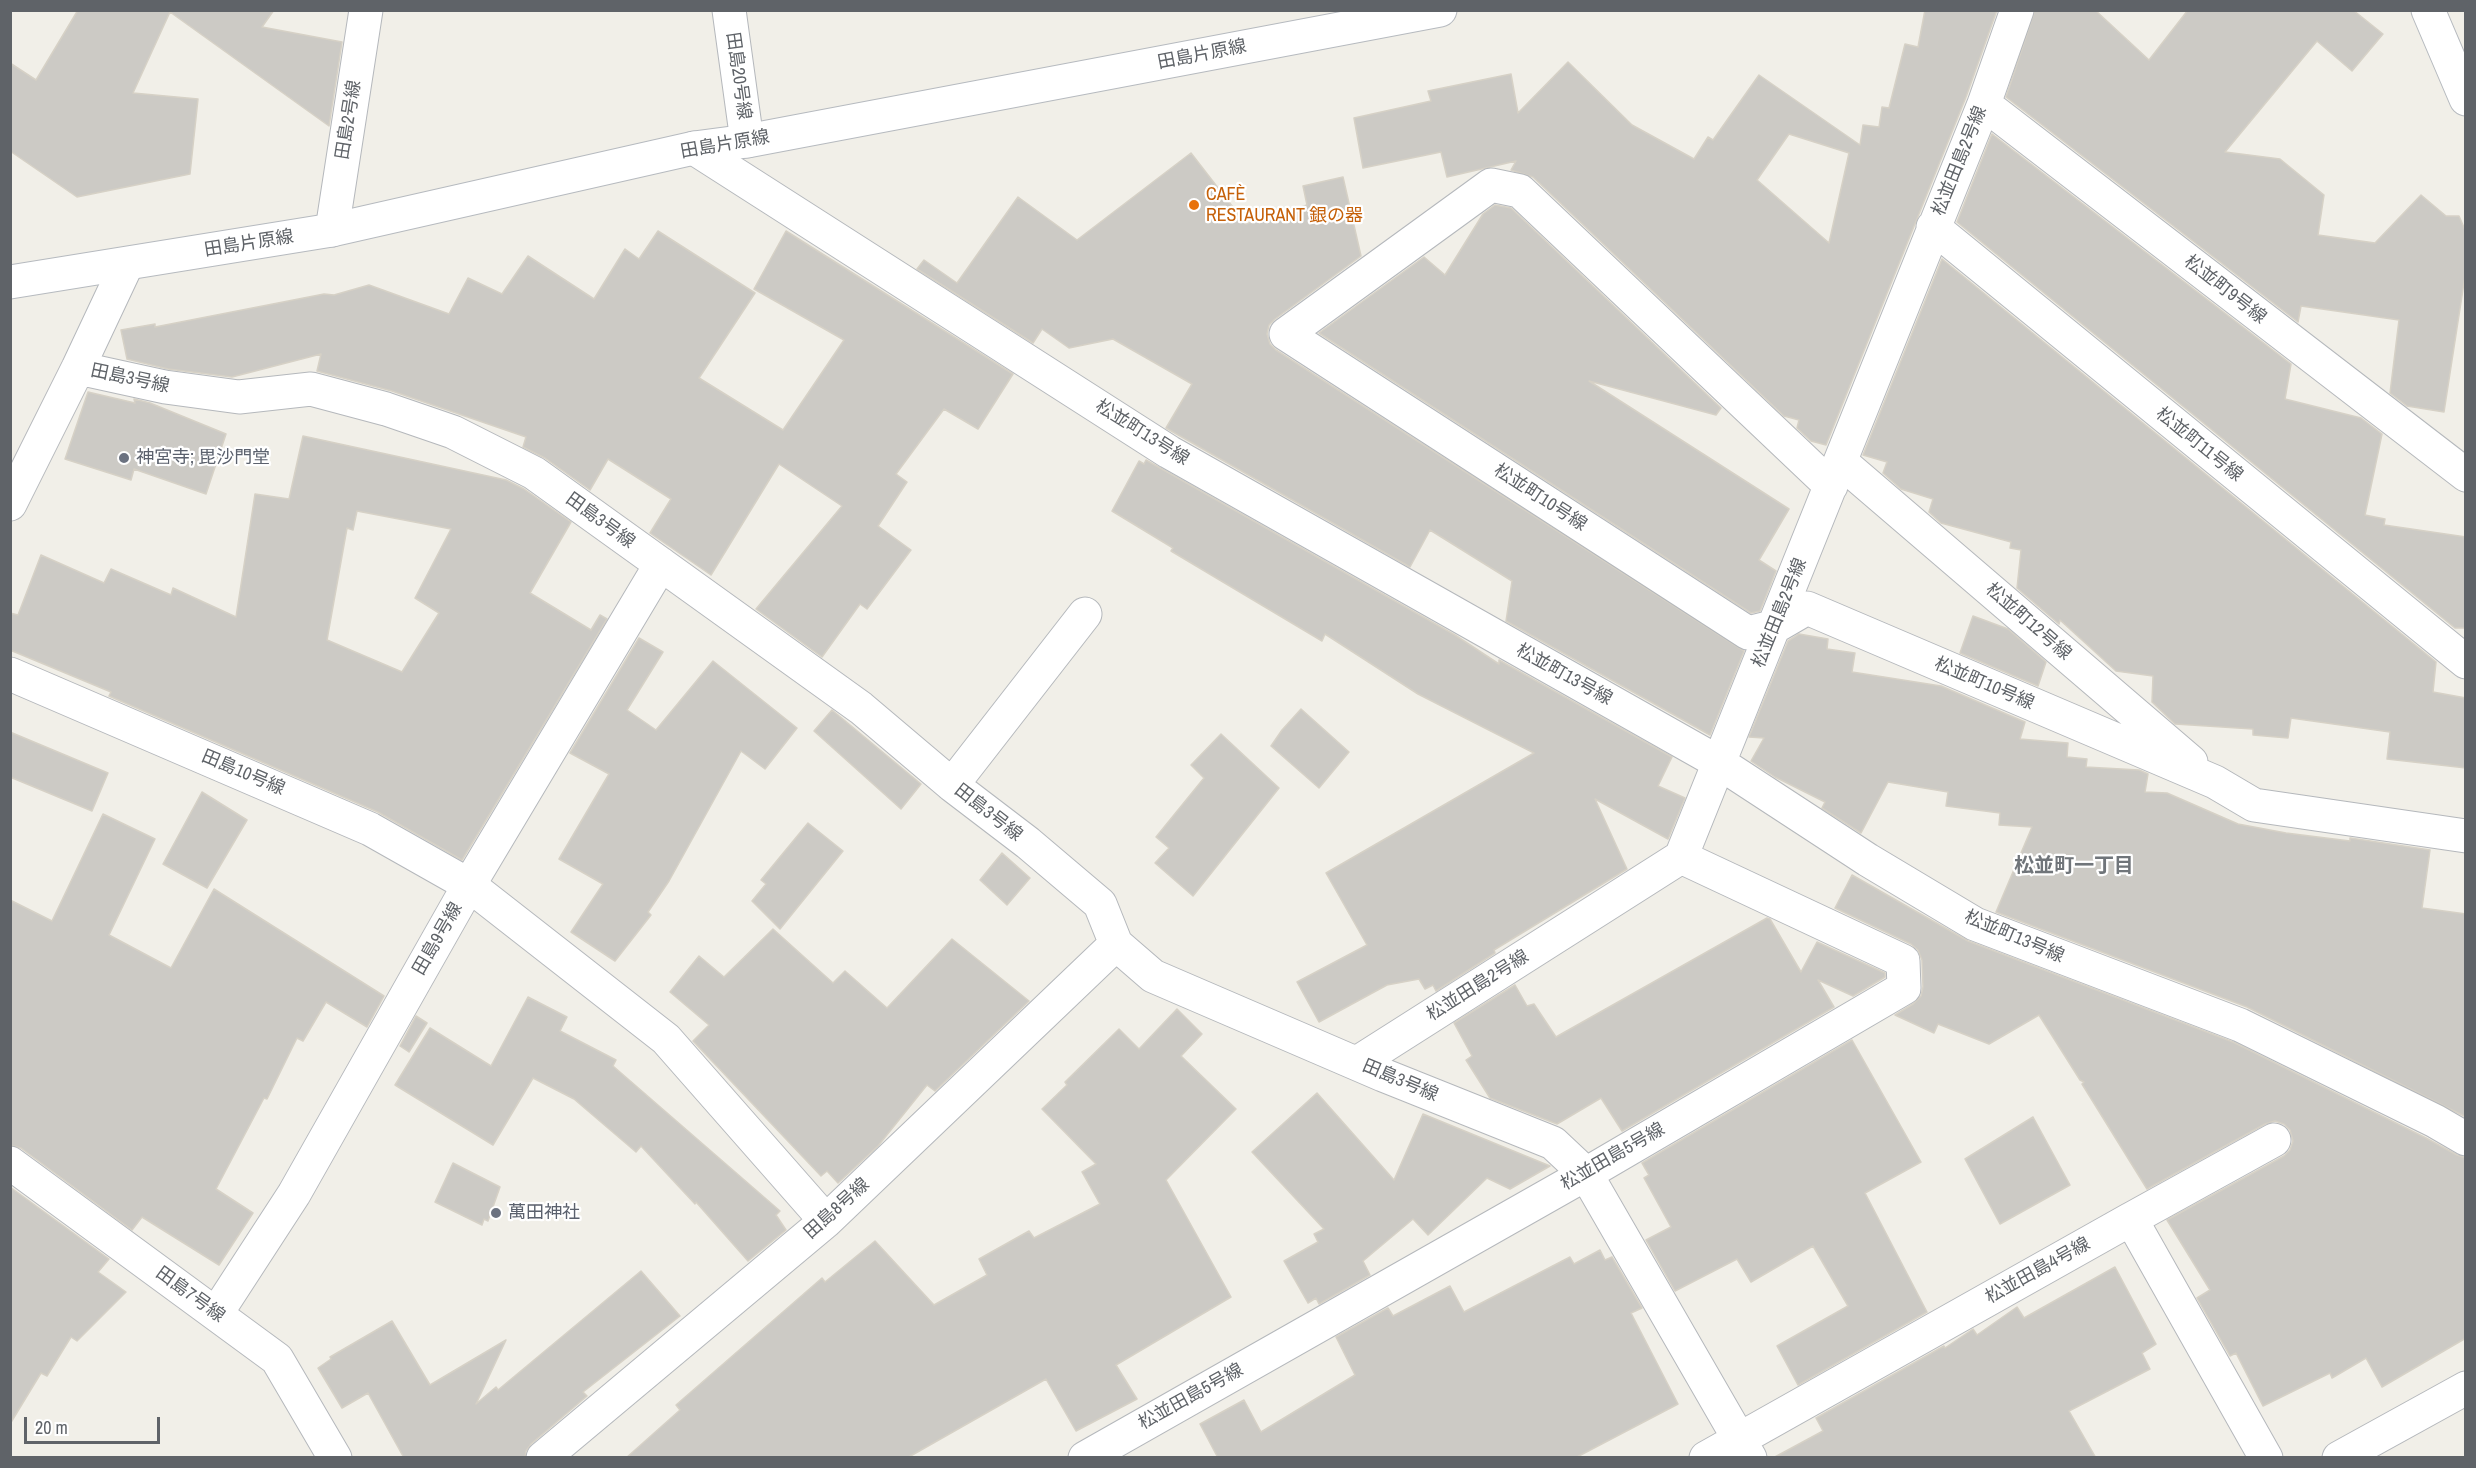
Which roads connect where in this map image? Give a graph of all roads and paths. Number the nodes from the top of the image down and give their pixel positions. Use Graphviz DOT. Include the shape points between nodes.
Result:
graph roads {
  1 [pos="366,10"];
  2 [pos="729,10"];
  3 [pos="1440,10"];
  4 [pos="2017,10"];
  5 [pos="2428,10"];
  6 [pos="2466,99"];
  7 [pos="1984,104"];
  8 [pos="747,141"];
  9 [pos="694,148"];
  10 [pos="1933,227"];
  11 [pos="332,230"];
  12 [pos="127,264"];
  13 [pos="10,282"];
  14 [pos="78,368"];
  15 [pos="1836,474"];
  16 [pos="2466,475"];
  17 [pos="10,504"];
  18 [pos="661,564"];
  19 [pos="1085,614"];
  20 [pos="1776,626"];
  21 [pos="2466,662"];
  22 [pos="10,674"];
  23 [pos="1718,762"];
  24 [pos="2215,782"];
  25 [pos="952,785"];
  26 [pos="2466,836"];
  27 [pos="1681,857"];
  28 [pos="469,885"];
  29 [pos="1116,944"];
  30 [pos="1357,1063"];
  31 [pos="2466,1138"];
  32 [pos="2274,1140"];
  33 [pos="10,1163"];
  34 [pos="1586,1174"];
  35 [pos="2131,1219"];
  36 [pos="826,1221"];
  37 [pos="216,1314"];
  38 [pos="2466,1388"];
  39 [pos="1745,1448"];
  40 [pos="335,1458"];
  41 [pos="543,1458"];
  42 [pos="1084,1458"];
  43 [pos="1706,1458"];
  44 [pos="2266,1458"];
  45 [pos="2339,1458"];
  1 -- 11 [label="street, 田島2号線"];
  2 -- 8 [label="street, 田島20号線"];
  3 -- 8 [label="street, 田島片原線"];
  4 -- 7 [label="street, 松並田島2号線"];
  5 -- 6 [label="street"];
  7 -- 10 [label="street, 松並田島2号線"];
  7 -- 16 [label="street, 松並町9号線"];
  8 -- 9 [label="street, 田島片原線"];
  9 -- 11 [label="street, 田島片原線"];
  9 -- 23 [label="street, 松並町13号線" via="1169,452"];
  10 -- 15 [label="street, 松並田島2号線"];
  10 -- 21 [label="street, 松並町11号線"];
  11 -- 12 [label="street, 田島片原線"];
  12 -- 13 [label="street, 田島片原線"];
  12 -- 14 [label="street"];
  14 -- 17 [label="street"];
  14 -- 18 [label="street, 田島3号線" via="165,387 239,397 311,389 421,420 534,473"];
  15 -- 20 [label="street, 松並田島2号線"];
  15 -- 20 [label="street, 松並町10号線" via="1520,191 1491,185 1286,334 1748,633"];
  15 -- 24 [label="street, 松並町12号線"];
  18 -- 25 [label="street, 田島3号線" via="861,708"];
  18 -- 28 [label="street, 田島9号線"];
  19 -- 25 [label="street"];
  20 -- 23 [label="street, 松並田島2号線"];
  20 -- 24 [label="street, 松並町10号線" via="1807,608"];
  22 -- 28 [label="street, 田島10号線" via="370,829"];
  23 -- 27 [label="street, 松並田島2号線"];
  23 -- 31 [label="street, 松並町13号線" via="1868,860 1976,924 2240,1025"];
  24 -- 26 [label="street, 松並町10号線" via="2254,805"];
  25 -- 29 [label="street, 田島3号線" via="1100,904"];
  27 -- 30 [label="street, 松並田島2号線"];
  27 -- 34 [label="street, 松並田島5号線" via="1903,961 1904,988"];
  28 -- 36 [label="street, 田島10号線" via="666,1039"];
  28 -- 37 [label="street, 田島9号線" via="294,1194"];
  29 -- 30 [label="street, 田島3号線" via="1154,976"];
  29 -- 36 [label="street, 田島8号線"];
  30 -- 34 [label="street, 田島3号線" via="1552,1143"];
  32 -- 35 [label="street, 松並田島4号線"];
  33 -- 37 [label="street, 田島7号線"];
  34 -- 39 [label="street, 田島3号線"];
  34 -- 42 [label="street, 松並田島5号線"];
  35 -- 39 [label="street, 松並田島4号線"];
  35 -- 44 [label="street"];
  36 -- 41 [label="street, 田島8号線"];
  37 -- 40 [label="street, 田島7号線" via="277,1359"];
  38 -- 45 [label="street"];
  39 -- 43 [label="street, 松並田島4号線"];
}
